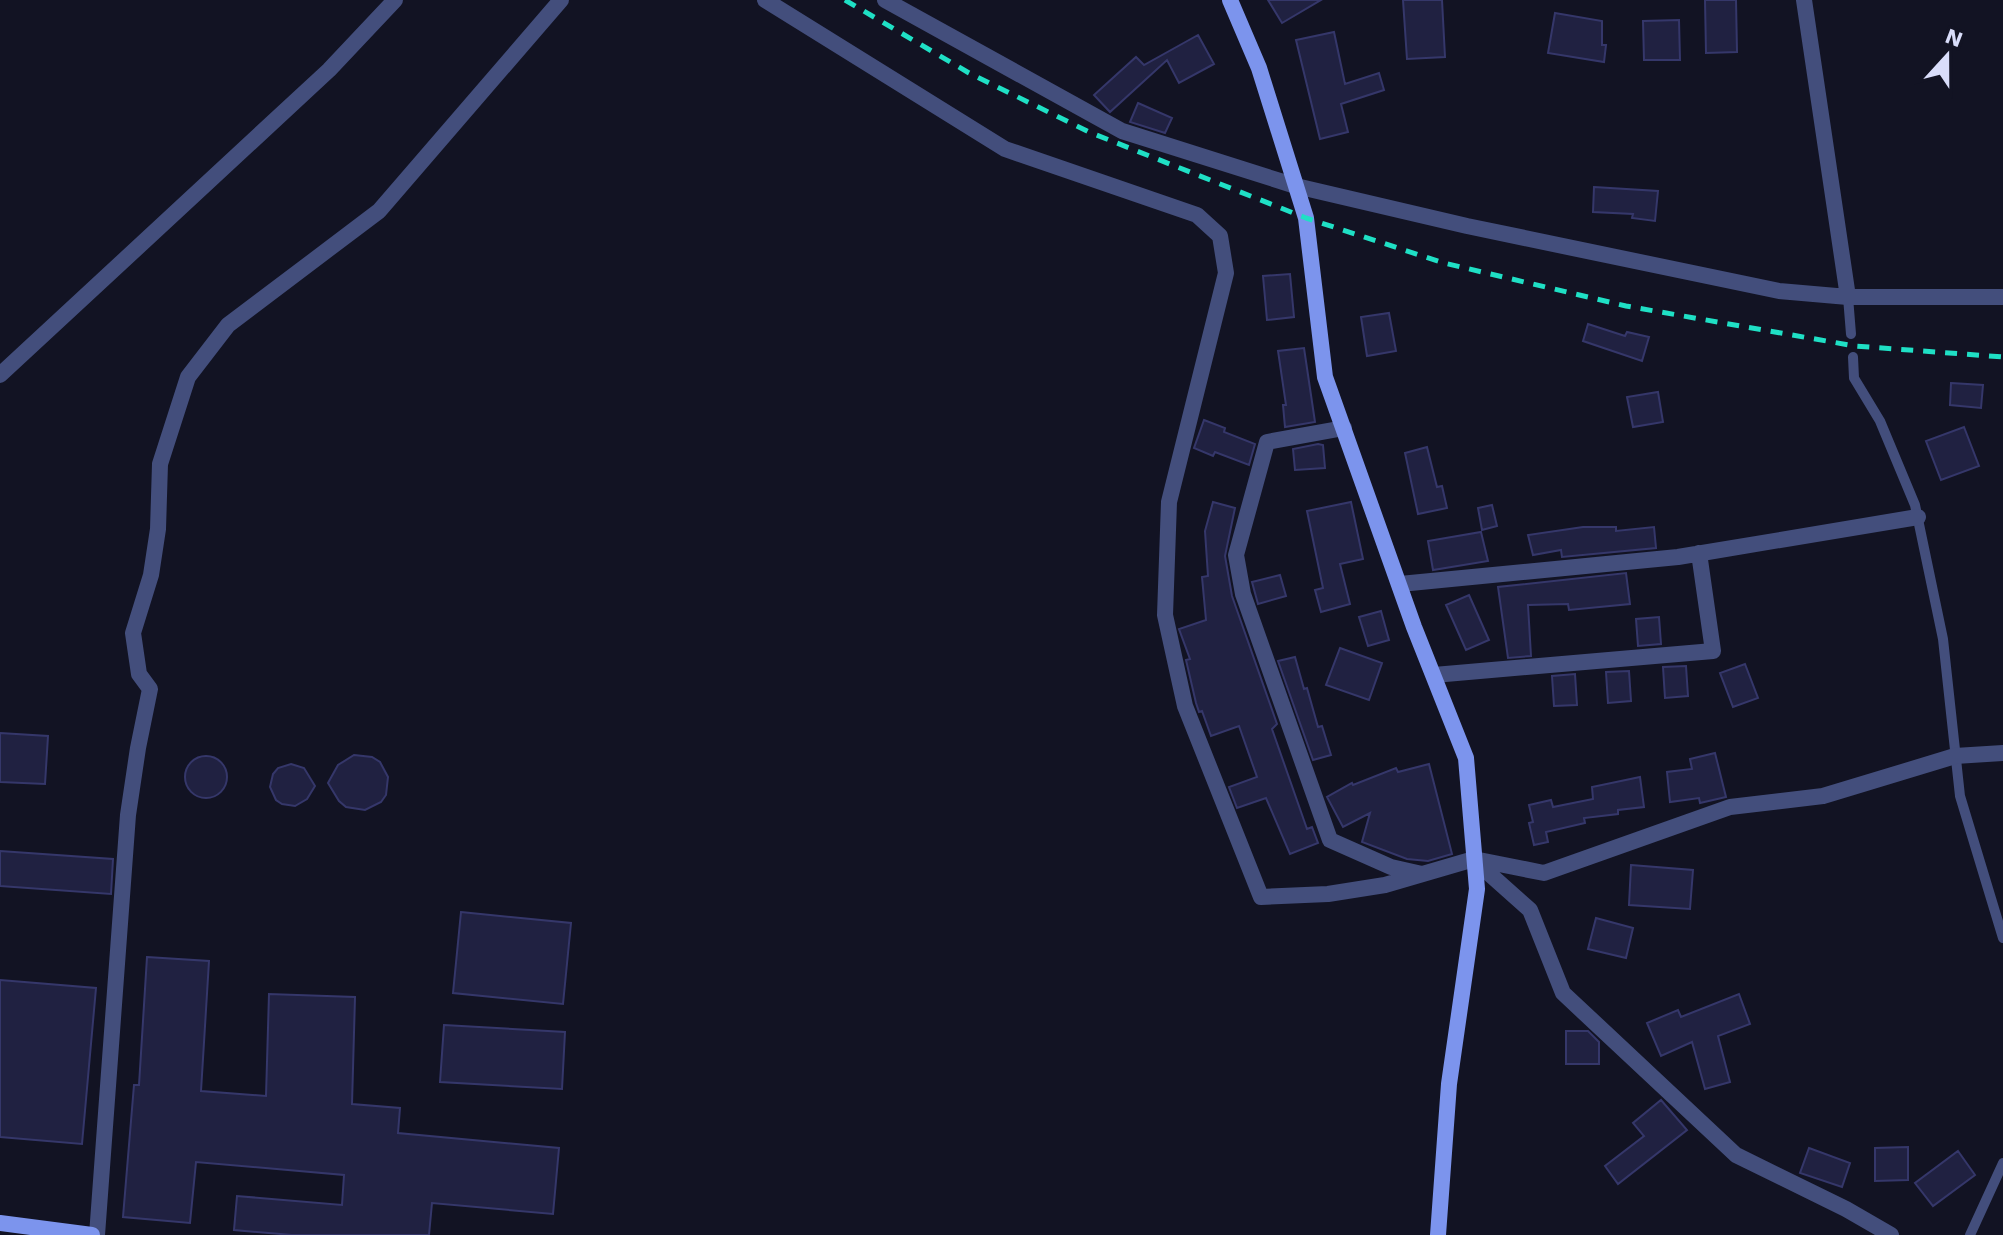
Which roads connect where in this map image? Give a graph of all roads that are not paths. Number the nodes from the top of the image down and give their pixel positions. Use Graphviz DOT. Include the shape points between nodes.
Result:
graph roads {
  1 [pos="395,0"];
  2 [pos="561,0"];
  3 [pos="765,0"];
  4 [pos="885,0"];
  5 [pos="1230,0"];
  6 [pos="1804,0"];
  7 [pos="1296,186"];
  8 [pos="1848,297"];
  9 [pos="2003,297"];
  10 [pos="1851,334"];
  11 [pos="1853,357"];
  12 [pos="0,375"];
  13 [pos="1344,428"];
  14 [pos="1918,517"];
  15 [pos="1699,553"];
  16 [pos="1400,584"];
  17 [pos="1434,675"];
  18 [pos="2003,753"];
  19 [pos="1955,756"];
  20 [pos="1474,859"];
  21 [pos="1423,874"];
  22 [pos="2003,938"];
  23 [pos="2003,1163"];
  24 [pos="0,1223"];
  25 [pos="95,1235"];
  26 [pos="1438,1235"];
  27 [pos="1891,1235"];
  28 [pos="1970,1235"];
  1 -- 12 [label="street" via="329,70"];
  2 -- 25 [label="street" via="379,211 228,325 188,377 160,464 151,575 133,633 139,674 150,689 128,815"];
  3 -- 21 [label="street" via="1005,149 1197,215 1220,236 1226,273 1169,502 1165,615 1185,706 1261,897 1328,894"];
  4 -- 7 [label="street" via="1122,131"];
  5 -- 7 [label="street" via="1259,68"];
  6 -- 8 [label="street"];
  7 -- 8 [label="street" via="1779,291"];
  7 -- 13 [label="street" via="1306,218 1325,377"];
  8 -- 9 [label="street"];
  8 -- 10 [label="lane"];
  11 -- 14 [label="lane" via="1854,378 1880,421"];
  13 -- 16 [label="street"];
  13 -- 21 [label="street" via="1267,442 1236,555 1243,594 1330,840 1391,867"];
  14 -- 15 [label="street"];
  14 -- 19 [label="lane" via="1943,639"];
  15 -- 16 [label="street"];
  15 -- 17 [label="street" via="1713,651"];
  16 -- 17 [label="street"];
  17 -- 20 [label="street" via="1466,758"];
  18 -- 19 [label="street"];
  19 -- 20 [label="street" via="1823,796 1730,807 1544,873"];
  19 -- 22 [label="lane" via="1960,796"];
  20 -- 21 [label="street"];
  20 -- 26 [label="street" via="1477,889 1449,1084"];
  20 -- 27 [label="street" via="1530,910 1563,993 1736,1155"];
  23 -- 28 [label="lane"];
  24 -- 25 [label="street"];
}
